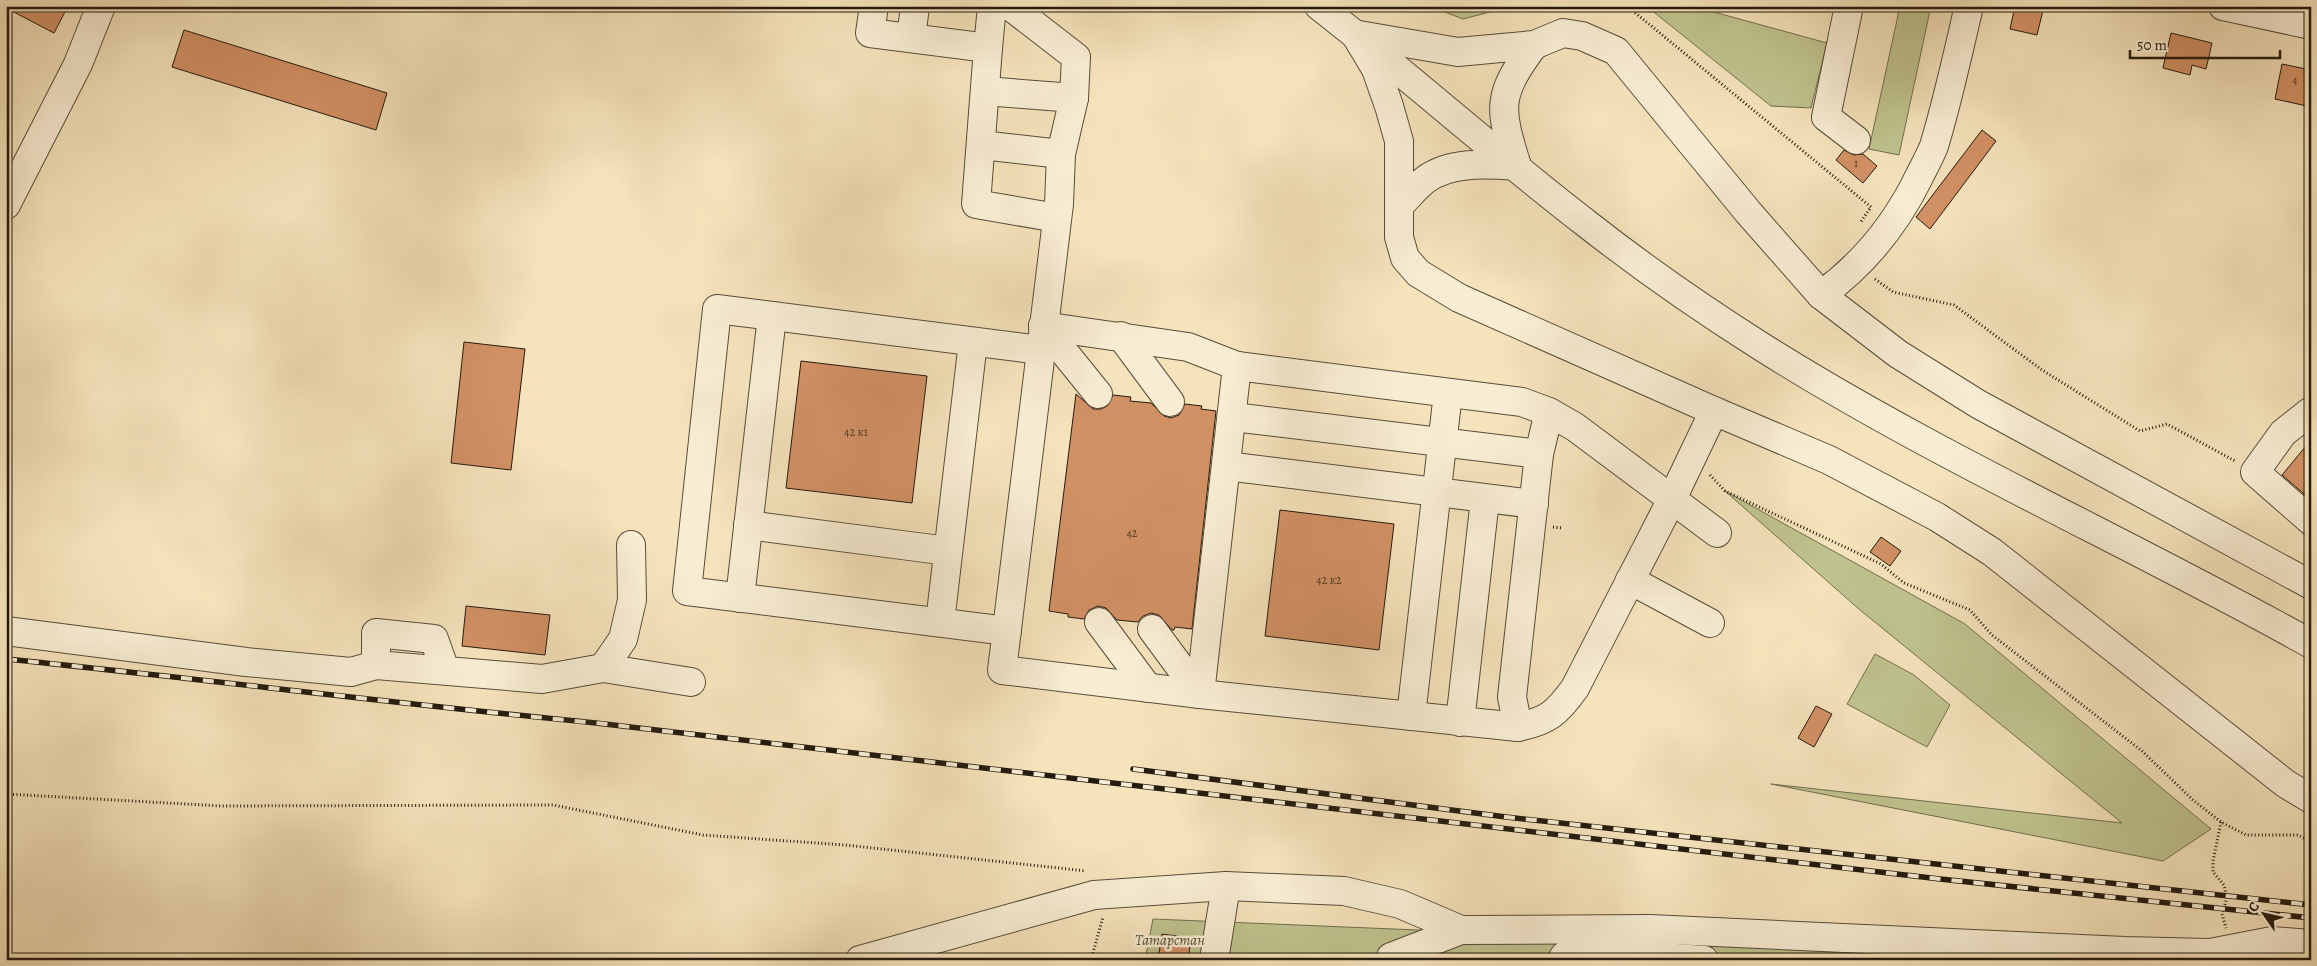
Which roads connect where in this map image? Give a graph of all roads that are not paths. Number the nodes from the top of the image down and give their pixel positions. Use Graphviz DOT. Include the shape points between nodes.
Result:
graph roads {
  1 [pos="101,6"];
  2 [pos="874,6"];
  3 [pos="915,6"];
  4 [pos="992,6"];
  5 [pos="1010,6"];
  6 [pos="1320,6"];
  7 [pos="1849,6"];
  8 [pos="1969,6"];
  9 [pos="2223,6"];
  10 [pos="2311,25"];
  11 [pos="1355,34"];
  12 [pos="911,38"];
  13 [pos="1534,45"];
  14 [pos="988,48"];
  15 [pos="985,91"];
  16 [pos="1074,98"];
  17 [pos="1856,140"];
  18 [pos="981,145"];
  19 [pos="1062,154"];
  20 [pos="1517,166"];
  21 [pos="6,205"];
  22 [pos="1400,205"];
  23 [pos="1057,218"];
  24 [pos="1821,295"];
  25 [pos="772,316"];
  26 [pos="1121,336"];
  27 [pos="1042,338"];
  28 [pos="973,342"];
  29 [pos="1238,366"];
  30 [pos="1448,393"];
  31 [pos="1098,394"];
  32 [pos="1170,402"];
  33 [pos="1714,411"];
  34 [pos="2311,411"];
  35 [pos="1549,412"];
  36 [pos="1233,417"];
  37 [pos="1442,443"];
  38 [pos="1539,454"];
  39 [pos="1226,466"];
  40 [pos="1435,492"];
  41 [pos="1485,499"];
  42 [pos="1672,499"];
  43 [pos="1534,504"];
  44 [pos="2311,521"];
  45 [pos="748,525"];
  46 [pos="1717,533"];
  47 [pos="631,545"];
  48 [pos="948,551"];
  49 [pos="1630,580"];
  50 [pos="2311,585"];
  51 [pos="740,598"];
  52 [pos="940,622"];
  53 [pos="1099,622"];
  54 [pos="1710,623"];
  55 [pos="1152,628"];
  56 [pos="6,631"];
  57 [pos="1007,631"];
  58 [pos="2311,644"];
  59 [pos="603,668"];
  60 [pos="691,682"];
  61 [pos="1148,688"];
  62 [pos="1200,694"];
  63 [pos="1411,716"];
  64 [pos="1460,722"];
  65 [pos="1518,727"];
  66 [pos="2311,799"];
  67 [pos="1226,886"];
  68 [pos="1460,930"];
  69 [pos="2311,944"];
  70 [pos="2217,954"];
  71 [pos="860,960"];
  72 [pos="1214,960"];
  73 [pos="1390,960"];
  74 [pos="1562,960"];
  75 [pos="1704,960"];
  1 -- 21 [label="street" via="78,64"];
  2 -- 12 [label="street" via="870,33"];
  3 -- 12 [label="street"];
  4 -- 14 [label="street"];
  5 -- 16 [label="street" via="1076,58"];
  6 -- 11 [label="street"];
  7 -- 17 [label="street" via="1826,117"];
  8 -- 24 [label="street" via="1933,147 1906,204 1857,266"];
  9 -- 10 [label="street"];
  11 -- 13 [label="street" via="1458,52"];
  11 -- 20 [label="street"];
  11 -- 22 [label="street" via="1376,69 1390,106 1399,141"];
  12 -- 14 [label="street"];
  13 -- 20 [label="street" via="1516,70 1504,98 1505,126"];
  13 -- 24 [label="street" via="1563,33 1582,36 1616,51 1748,212"];
  14 -- 15 [label="street"];
  15 -- 16 [label="street"];
  15 -- 18 [label="street"];
  16 -- 19 [label="street"];
  18 -- 19 [label="street"];
  18 -- 23 [label="street" via="976,204"];
  19 -- 23 [label="street"];
  20 -- 22 [label="street" via="1482,164 1445,169 1425,180"];
  20 -- 58 [label="street" via="1586,224 1664,282 1834,391"];
  22 -- 33 [label="street" via="1398,237 1405,258 1418,273 1459,298"];
  23 -- 27 [label="street"];
  24 -- 50 [label="street" via="1898,354 1978,404"];
  25 -- 28 [label="street"];
  25 -- 45 [label="street"];
  25 -- 51 [label="street" via="717,309 687,591"];
  26 -- 27 [label="street"];
  26 -- 29 [label="street" via="1188,347"];
  26 -- 32 [label="street"];
  27 -- 28 [label="street"];
  27 -- 31 [label="street"];
  27 -- 57 [label="street"];
  28 -- 48 [label="street"];
  29 -- 30 [label="street"];
  29 -- 36 [label="street"];
  30 -- 35 [label="street" via="1522,402"];
  30 -- 37 [label="street"];
  33 -- 42 [label="street"];
  33 -- 66 [label="street" via="1830,460 1937,517 1992,552 2286,784"];
  34 -- 44 [label="street" via="2283,434 2255,472"];
  35 -- 38 [label="street"];
  35 -- 42 [label="street" via="1575,427"];
  36 -- 37 [label="street"];
  36 -- 39 [label="street"];
  37 -- 38 [label="street"];
  37 -- 40 [label="street"];
  38 -- 43 [label="street"];
  39 -- 40 [label="street"];
  39 -- 62 [label="street"];
  40 -- 41 [label="street"];
  40 -- 63 [label="street"];
  41 -- 43 [label="street"];
  41 -- 64 [label="street"];
  42 -- 46 [label="street"];
  42 -- 49 [label="street"];
  43 -- 65 [label="street" via="1512,697"];
  45 -- 48 [label="street"];
  45 -- 51 [label="street"];
  47 -- 59 [label="street" via="632,600 623,638"];
  48 -- 52 [label="street"];
  49 -- 54 [label="street"];
  49 -- 65 [label="street" via="1575,688 1562,706 1544,720"];
  51 -- 52 [label="street"];
  52 -- 57 [label="street"];
  53 -- 61 [label="street"];
  55 -- 62 [label="street"];
  56 -- 59 [label="street" via="350,672 376,666 542,679"];
  57 -- 61 [label="street" via="1002,670"];
  59 -- 60 [label="street"];
  61 -- 62 [label="street"];
  62 -- 63 [label="street"];
  63 -- 64 [label="street"];
  64 -- 65 [label="street"];
  67 -- 68 [label="street" via="1344,891 1400,904"];
  67 -- 71 [label="street" via="1094,895"];
  67 -- 72 [label="street"];
  68 -- 70 [label="street" via="1650,929"];
  68 -- 73 [label="street"];
  69 -- 70 [label="street" via="2272,941"];
  74 -- 75 [label="street" via="1574,952"];
}
